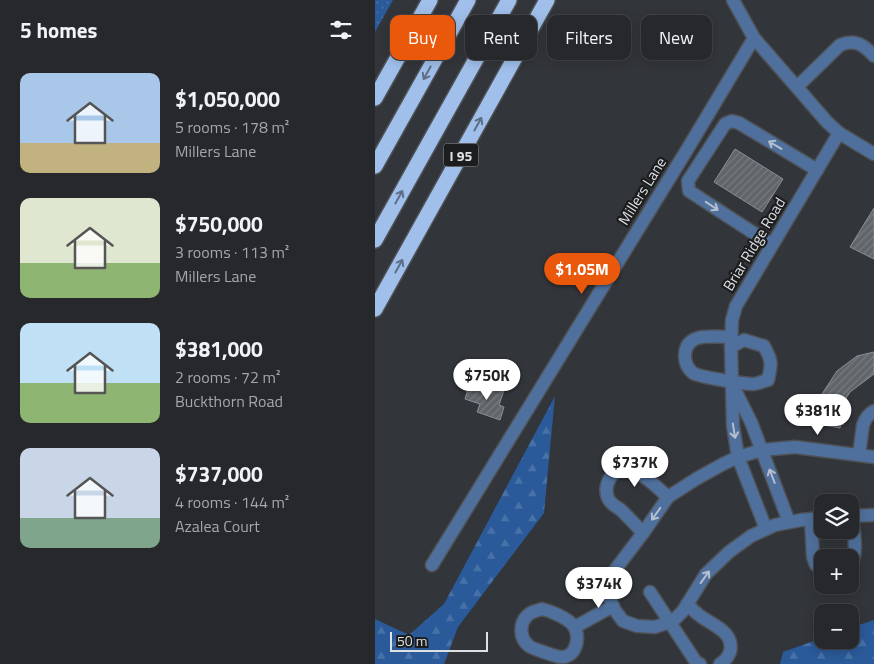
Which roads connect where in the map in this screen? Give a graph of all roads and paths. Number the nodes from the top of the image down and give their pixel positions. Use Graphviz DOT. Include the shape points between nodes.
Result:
graph roads {
  1 [pos="429,0"];
  2 [pos="468,0"];
  3 [pos="509,0"];
  4 [pos="547,0"];
  5 [pos="733,0"];
  6 [pos="754,38"];
  7 [pos="874,56"];
  8 [pos="797,87"];
  9 [pos="375,98"];
  10 [pos="839,133"];
  11 [pos="874,154"];
  12 [pos="375,166"];
  13 [pos="817,170"];
  14 [pos="375,240"];
  15 [pos="772,245"];
  16 [pos="375,309"];
  17 [pos="731,342"];
  18 [pos="731,382"];
  19 [pos="874,411"];
  20 [pos="762,450"];
  21 [pos="859,455"];
  22 [pos="738,457"];
  23 [pos="874,457"];
  24 [pos="668,497"];
  25 [pos="874,515"];
  26 [pos="859,516"];
  27 [pos="814,518"];
  28 [pos="789,522"];
  29 [pos="766,529"];
  30 [pos="643,533"];
  31 [pos="814,536"];
  32 [pos="814,560"];
  33 [pos="432,565"];
  34 [pos="651,592"];
  35 [pos="687,604"];
  36 [pos="613,606"];
  37 [pos="670,622"];
  38 [pos="575,627"];
  39 [pos="700,664"];
  40 [pos="720,664"];
  1 -- 9 [label="highway"];
  2 -- 12 [label="highway, one-way"];
  14 -- 3 [label="highway, I 95, one-way"];
  16 -- 4 [label="highway, I 95, one-way"];
  5 -- 6 [label="street"];
  6 -- 8 [label="street"];
  6 -- 33 [label="street, Millers Lane"];
  7 -- 8 [label="street" via="865,47 847,42"];
  8 -- 10 [label="street"];
  10 -- 11 [label="street"];
  10 -- 13 [label="street, Briar Ridge Road"];
  13 -- 15 [label="street, Briar Ridge Road"];
  13 -- 15 [label="street, one-way" via="731,121 725,124 688,181 689,191"];
  15 -- 17 [label="street, Briar Ridge Road" via="736,306"];
  17 -- 18 [label="street, Briar Ridge Road"];
  17 -- 18 [label="street" via="744,340 764,346 771,367 768,380 753,384"];
  17 -- 18 [label="street" via="701,337 693,340 685,352 685,360 694,374"];
  18 -- 20 [label="street, Briar Ridge Road"];
  18 -- 22 [label="street, Briar Ridge Road, one-way"];
  19 -- 21 [label="street" via="863,425"];
  20 -- 21 [label="street" via="795,447"];
  20 -- 22 [label="street"];
  28 -- 20 [label="street, Briar Ridge Road, one-way"];
  21 -- 23 [label="street"];
  22 -- 24 [label="street"];
  22 -- 29 [label="street, Briar Ridge Road"];
  24 -- 30 [label="street, one-way"];
  24 -- 30 [label="street" via="639,472 626,469 612,474 606,490 608,498"];
  25 -- 26 [label="street"];
  27 -- 28 [label="street"];
  28 -- 29 [label="street"];
  35 -- 29 [label="street, one-way" via="706,574 729,552"];
  30 -- 36 [label="street" via="611,574 608,594"];
  31 -- 32 [label="street"];
  34 -- 37 [label="street"];
  35 -- 37 [label="street"];
  35 -- 40 [label="street" via="729,638 729,655"];
  36 -- 37 [label="street" via="623,621 637,626 655,627"];
  36 -- 38 [label="street"];
  37 -- 39 [label="street"];
  38 -- 38 [label="street" via="542,610 527,616 521,632 529,647 561,657 575,649 578,642"];
}
